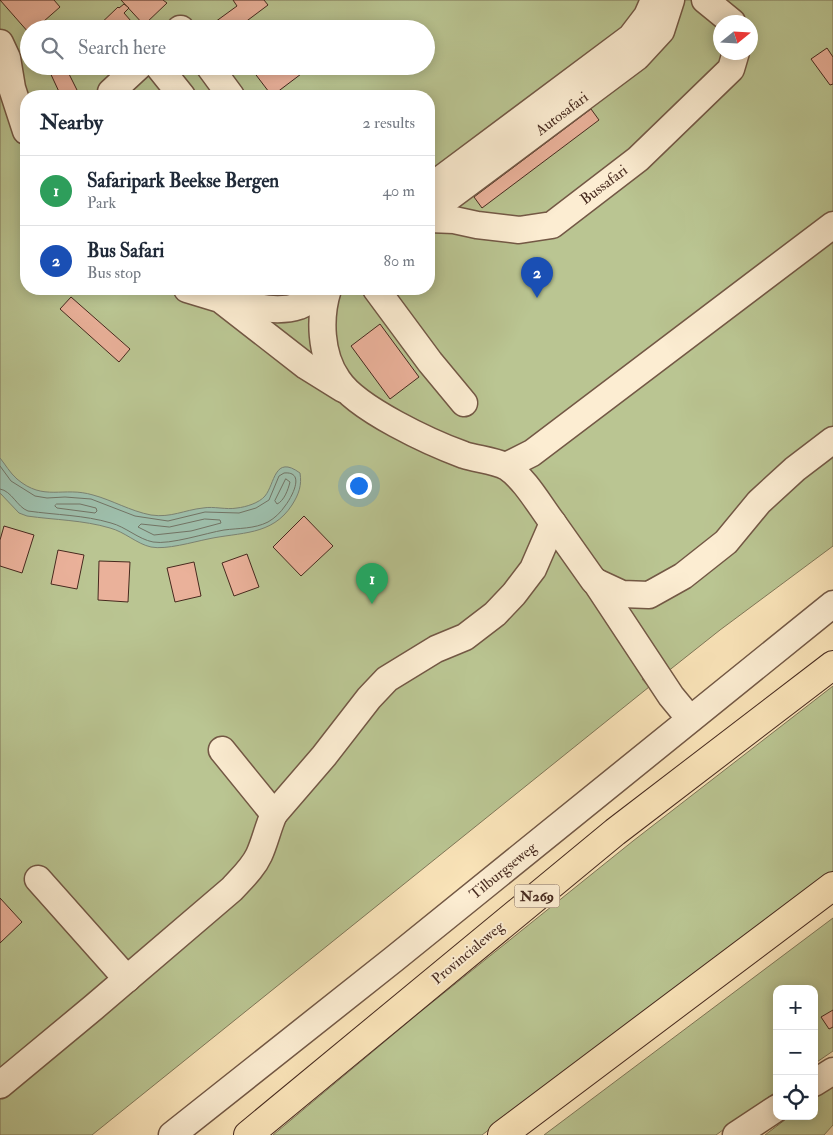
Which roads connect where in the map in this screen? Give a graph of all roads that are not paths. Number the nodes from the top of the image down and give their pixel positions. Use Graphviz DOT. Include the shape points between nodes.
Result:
graph roads {
  1 [pos="654,0"];
  2 [pos="671,0"];
  3 [pos="705,0"];
  4 [pos="723,15"];
  5 [pos="0,43"];
  6 [pos="734,60"];
  7 [pos="129,75"];
  8 [pos="165,75"];
  9 [pos="216,75"];
  10 [pos="113,90"];
  11 [pos="177,90"];
  12 [pos="227,90"];
  13 [pos="20,113"];
  14 [pos="435,184"];
  15 [pos="435,203"];
  16 [pos="435,219"];
  17 [pos="833,225"];
  18 [pos="207,295"];
  19 [pos="318,295"];
  20 [pos="326,295"];
  21 [pos="380,295"];
  22 [pos="220,299"];
  23 [pos="351,394"];
  24 [pos="464,403"];
  25 [pos="833,440"];
  26 [pos="506,466"];
  27 [pos="553,523"];
  28 [pos="594,581"];
  29 [pos="833,604"];
  30 [pos="833,665"];
  31 [pos="690,719"];
  32 [pos="222,750"];
  33 [pos="274,814"];
  34 [pos="38,879"];
  35 [pos="833,886"];
  36 [pos="127,979"];
  37 [pos="833,1071"];
  38 [pos="818,1080"];
  39 [pos="0,1085"];
  40 [pos="773,1111"];
  41 [pos="172,1135"];
  42 [pos="248,1135"];
  43 [pos="502,1135"];
  44 [pos="736,1135"];
  1 -- 14 [label="street, Autosafari" via="647,16 631,37"];
  2 -- 15 [label="street, Autosafari" via="661,31 637,56 451,196"];
  3 -- 4 [label="street"];
  5 -- 13 [label="street" via="8,58 12,88"];
  6 -- 16 [label="street, Bussafari" via="731,69 638,159 552,225 519,230"];
  7 -- 10 [label="street"];
  8 -- 11 [label="street"];
  9 -- 12 [label="street"];
  17 -- 26 [label="street" via="532,453"];
  18 -- 22 [label="street"];
  19 -- 22 [label="street" via="299,306 284,309"];
  20 -- 23 [label="street" via="322,319 326,355 338,381"];
  21 -- 24 [label="street"];
  22 -- 23 [label="street" via="306,366"];
  23 -- 26 [label="street" via="427,440"];
  25 -- 28 [label="street" via="795,469 760,502 726,542 683,576 649,595 622,594"];
  26 -- 27 [label="street"];
  27 -- 28 [label="street"];
  27 -- 33 [label="street" via="532,569 495,614 465,637 436,649 387,679"];
  28 -- 31 [label="street"];
  29 -- 31 [label="street, Tilburgseweg"];
  30 -- 42 [label="highway, Provincialeweg / N269" via="615,832"];
  31 -- 41 [label="street, Tilburgseweg"];
  32 -- 33 [label="street"];
  33 -- 36 [label="street" via="259,854 248,871"];
  34 -- 36 [label="street"];
  35 -- 43 [label="highway"];
  36 -- 39 [label="street"];
  37 -- 38 [label="street"];
  40 -- 44 [label="street"];
}
